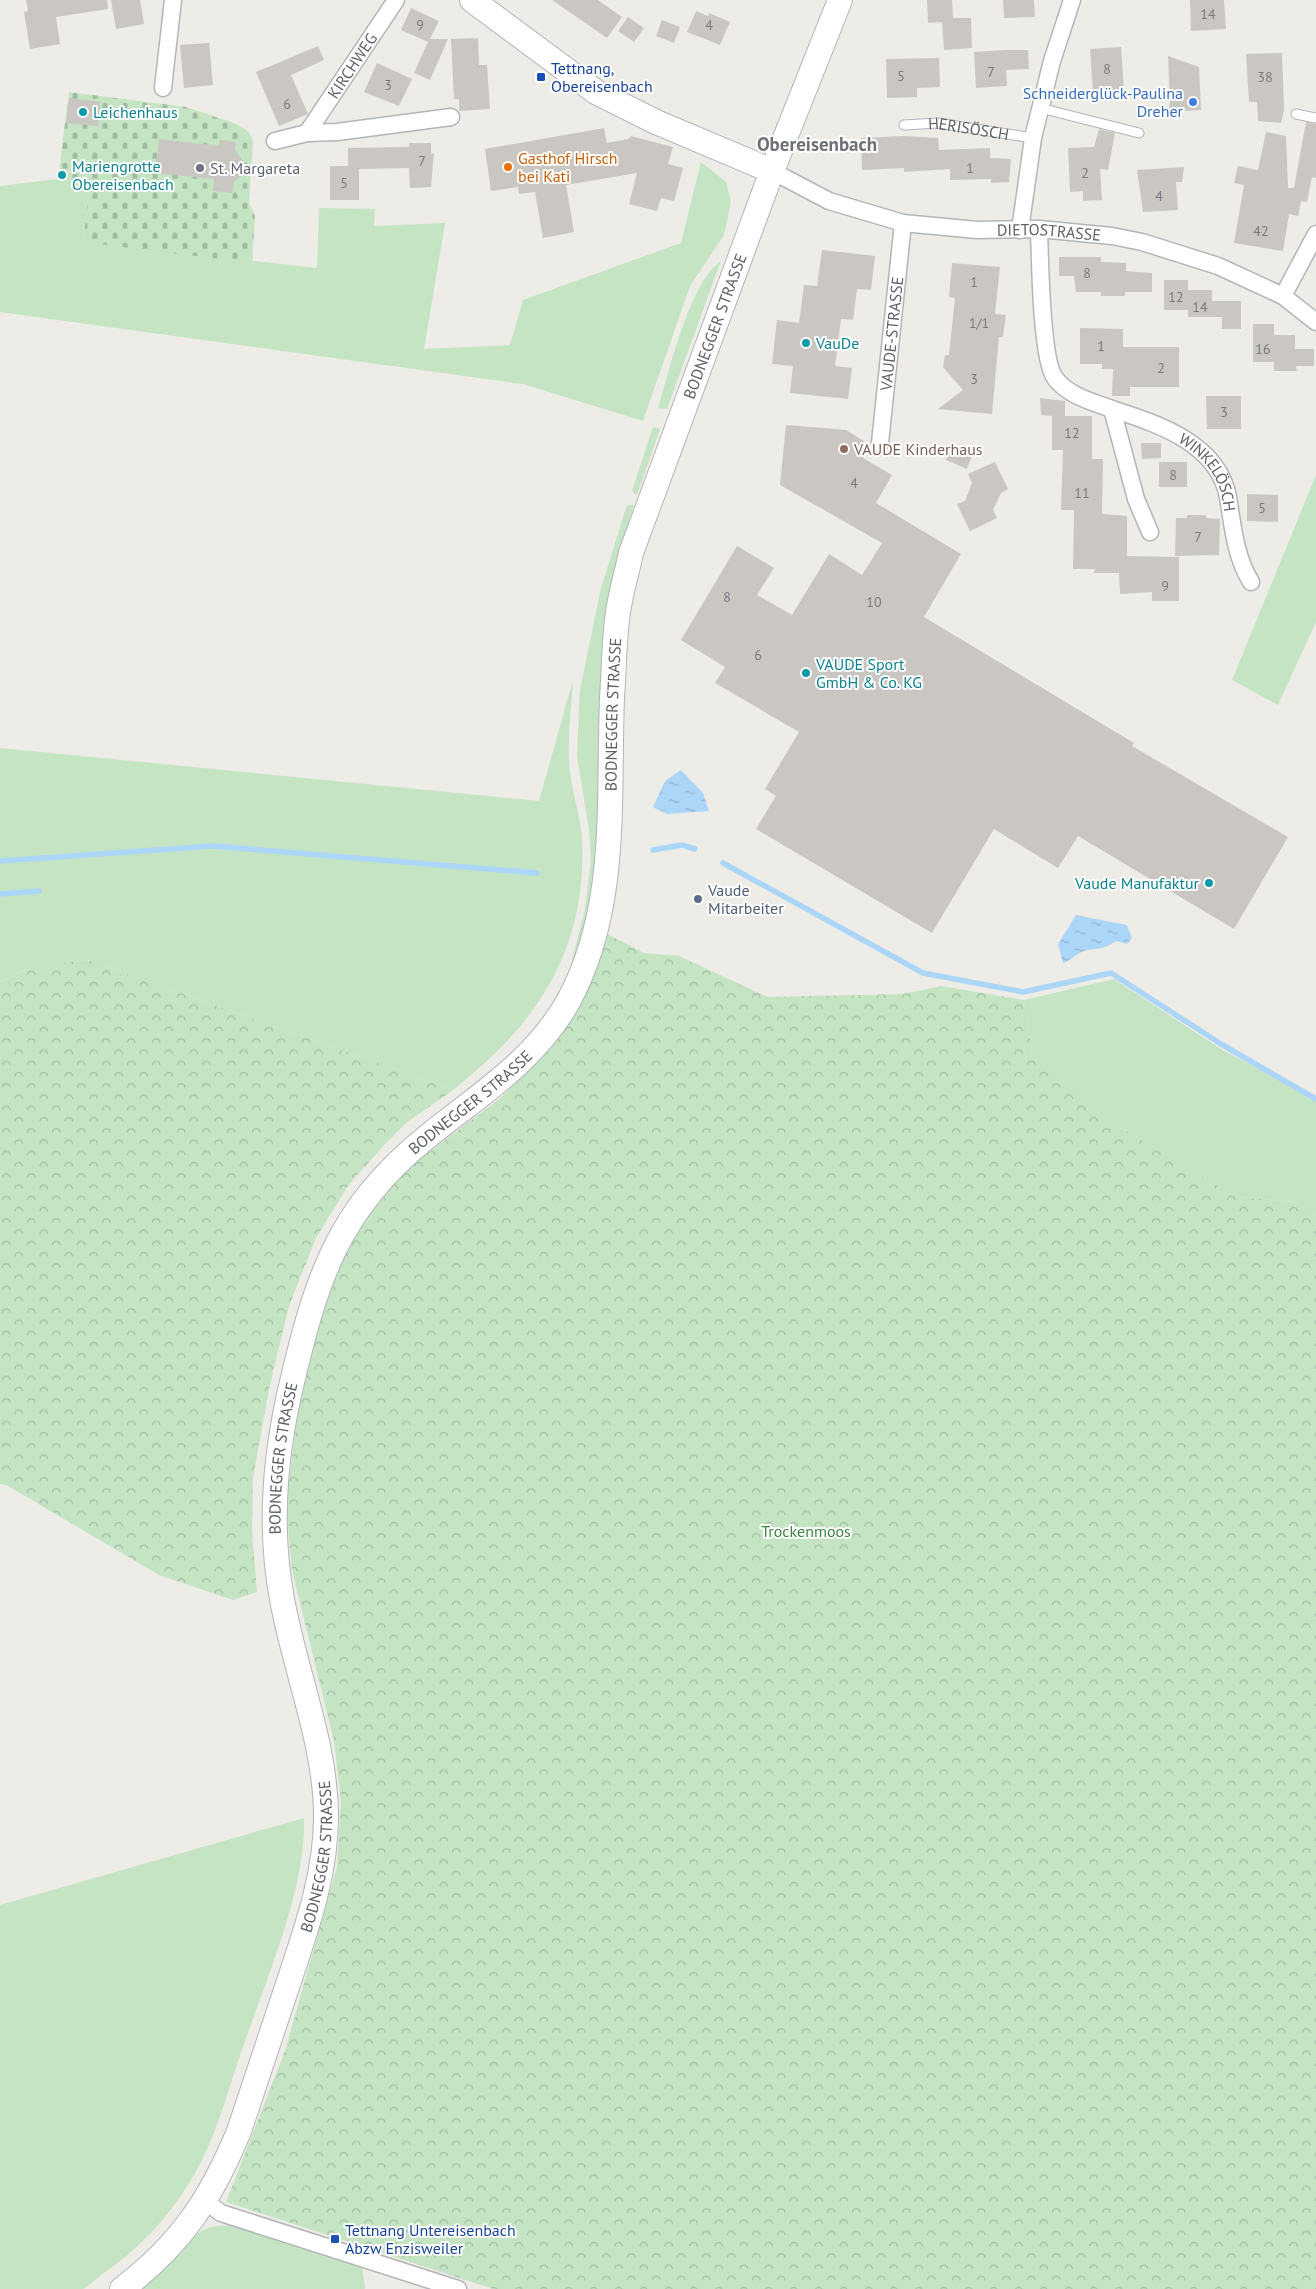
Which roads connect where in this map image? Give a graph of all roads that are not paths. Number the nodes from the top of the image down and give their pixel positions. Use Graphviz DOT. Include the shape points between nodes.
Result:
graph roads {
  1 [pos="173,0"];
  2 [pos="396,0"];
  3 [pos="472,0"];
  4 [pos="840,0"];
  5 [pos="1072,0"];
  6 [pos="163,88"];
  7 [pos="1040,108"];
  8 [pos="1296,114"];
  9 [pos="451,117"];
  10 [pos="1316,118"];
  11 [pos="904,125"];
  12 [pos="307,132"];
  13 [pos="1139,132"];
  14 [pos="1033,138"];
  15 [pos="275,141"];
  16 [pos="772,170"];
  17 [pos="903,223"];
  18 [pos="1039,229"];
  19 [pos="1020,230"];
  20 [pos="1316,234"];
  21 [pos="1283,296"];
  22 [pos="1316,322"];
  23 [pos="1112,409"];
  24 [pos="880,443"];
  25 [pos="1150,532"];
  26 [pos="1251,582"];
  27 [pos="205,2201"];
  28 [pos="122,2289"];
  29 [pos="458,2289"];
  1 -- 6 [label="street"];
  2 -- 12 [label="street, KIRCHWEG"];
  3 -- 16 [label="main road" via="596,92 656,122"];
  4 -- 16 [label="main road, BODNEGGER STRASSE"];
  5 -- 7 [label="street"];
  7 -- 13 [label="lane"];
  7 -- 14 [label="street"];
  8 -- 10 [label="lane"];
  9 -- 12 [label="street" via="337,132"];
  11 -- 14 [label="lane, HERISÖSCH" via="938,123"];
  12 -- 15 [label="street"];
  14 -- 19 [label="street"];
  16 -- 17 [label="street, DIETOSTRASSE" via="829,201"];
  16 -- 27 [label="main road, BODNEGGER STRASSE" via="631,553 618,612 612,694 608,860 603,901 589,956 568,1001 540,1043 501,1080 404,1157 360,1204 343,1230 313,1300 288,1398 277,1459 274,1512 282,1600 322,1774 326,1814 321,1871 308,1923 239,2131"];
  17 -- 19 [label="street, DIETOSTRASSE" via="978,230"];
  17 -- 24 [label="street, VAUDE-STRASSE"];
  18 -- 19 [label="street, DIETOSTRASSE"];
  18 -- 21 [label="street, DIETOSTRASSE" via="1142,242 1218,266"];
  18 -- 23 [label="street, WINKELÖSCH" via="1046,345 1054,377 1069,391"];
  20 -- 21 [label="street"];
  21 -- 22 [label="street, DIETOSTRASSE"];
  23 -- 25 [label="street" via="1136,500"];
  23 -- 26 [label="street, WINKELÖSCH" via="1167,430 1209,456 1219,470 1241,565"];
  27 -- 28 [label="main road, BODNEGGER STRASSE" via="173,2242"];
  27 -- 29 [label="street" via="221,2213"];
}
